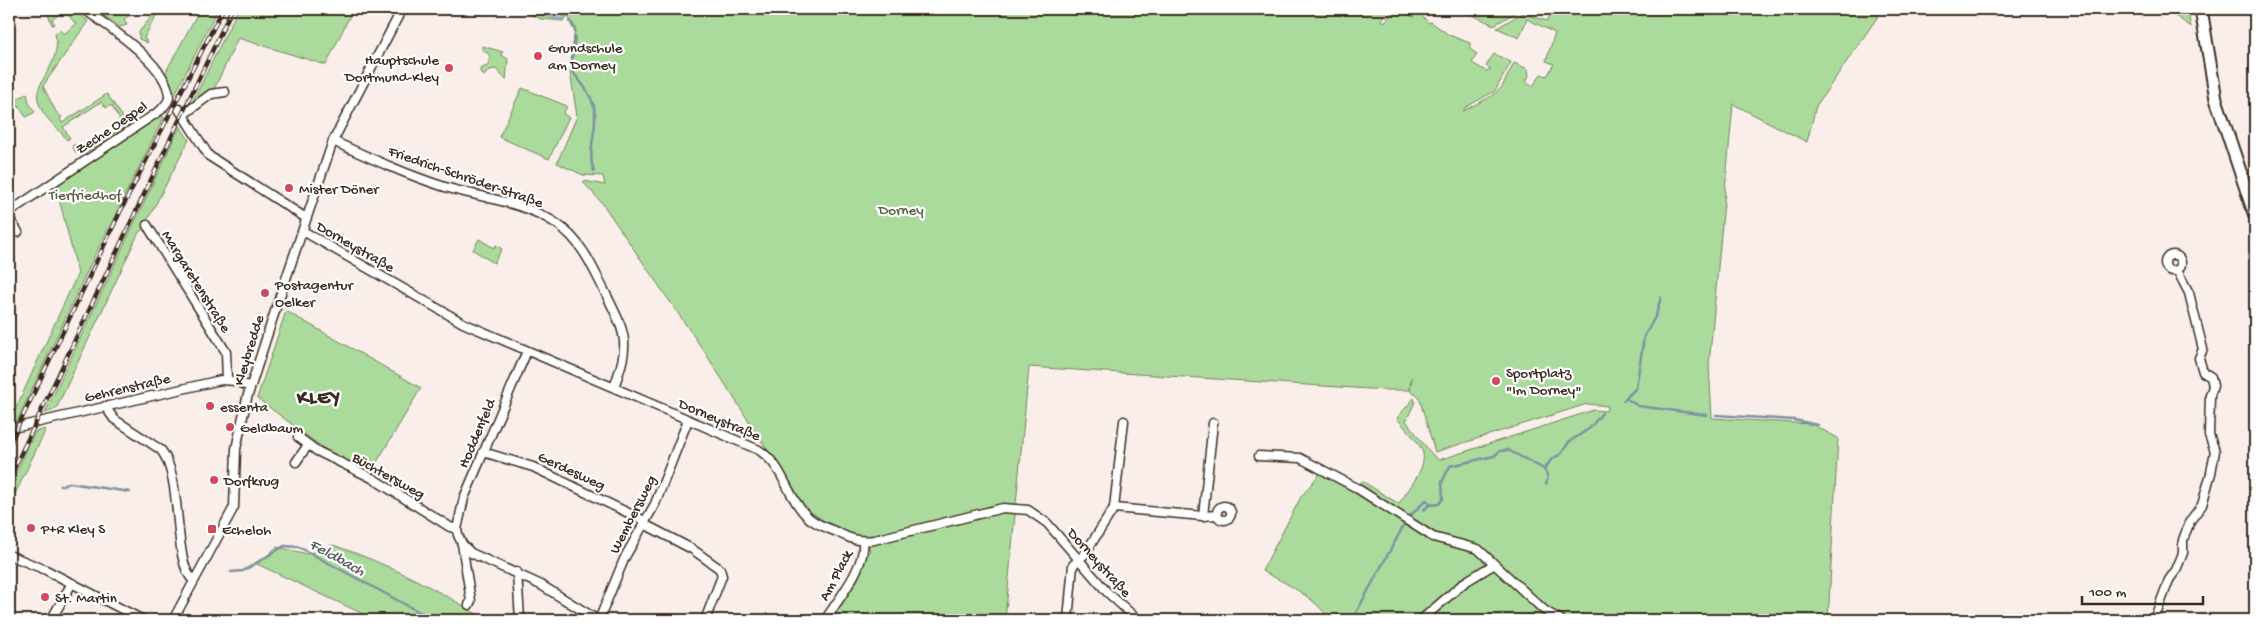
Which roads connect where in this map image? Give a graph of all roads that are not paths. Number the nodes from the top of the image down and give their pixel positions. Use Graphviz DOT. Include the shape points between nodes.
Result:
graph roads {
  1 [pos="84,9"];
  2 [pos="402,9"];
  3 [pos="2201,9"];
  4 [pos="224,92"];
  5 [pos="333,141"];
  6 [pos="9,212"];
  7 [pos="2255,216"];
  8 [pos="9,218"];
  9 [pos="306,218"];
  10 [pos="147,225"];
  11 [pos="303,231"];
  12 [pos="18,232"];
  13 [pos="2177,270"];
  14 [pos="527,351"];
  15 [pos="227,380"];
  16 [pos="250,387"];
  17 [pos="614,387"];
  18 [pos="105,406"];
  19 [pos="688,420"];
  20 [pos="1124,421"];
  21 [pos="1213,423"];
  22 [pos="9,429"];
  23 [pos="298,437"];
  24 [pos="308,445"];
  25 [pos="483,452"];
  26 [pos="1259,456"];
  27 [pos="296,462"];
  28 [pos="1114,508"];
  29 [pos="1217,515"];
  30 [pos="1203,516"];
  31 [pos="644,523"];
  32 [pos="458,529"];
  33 [pos="863,542"];
  34 [pos="462,544"];
  35 [pos="9,555"];
  36 [pos="1079,560"];
  37 [pos="1493,565"];
  38 [pos="517,572"];
  39 [pos="193,580"];
  40 [pos="72,583"];
  41 [pos="469,605"];
  42 [pos="51,620"];
  43 [pos="143,620"];
  44 [pos="173,620"];
  45 [pos="520,620"];
  46 [pos="599,620"];
  47 [pos="705,620"];
  48 [pos="825,620"];
  49 [pos="1068,620"];
  50 [pos="1138,620"];
  51 [pos="1421,620"];
  52 [pos="1561,620"];
  53 [pos="2154,620"];
  1 -- 6 [label="street, Zeche Oespel" via="130,42 150,61 168,89 168,101 162,110"];
  2 -- 5 [label="street, Kleybredde"];
  3 -- 7 [label="main road" via="2216,99"];
  4 -- 9 [label="street" via="211,94 181,112 209,156"];
  5 -- 9 [label="street, Kleybredde"];
  5 -- 17 [label="street, Friedrich-Schröder-Straße" via="418,178 527,209 552,221 567,233 588,259 624,332 624,358"];
  8 -- 12 [label="street"];
  9 -- 11 [label="street, Kleybredde"];
  10 -- 15 [label="street, Margaretenstraße" via="226,352"];
  11 -- 14 [label="street, Dorneystraße" via="444,313"];
  11 -- 16 [label="street, Kleybredde"];
  13 -- 53 [label="street" via="2188,293 2203,349 2199,358 2203,372 2211,377 2213,386 2209,435 2215,451 2202,505 2190,521 2183,540 2183,553"];
  14 -- 17 [label="street, Dorneystraße"];
  14 -- 25 [label="street, Hoddenfeld"];
  15 -- 16 [label="street, Gehrenstraße"];
  15 -- 18 [label="street, Gehrenstraße"];
  16 -- 39 [label="street, Kleybredde" via="236,449 234,507"];
  17 -- 19 [label="street, Dorneystraße"];
  18 -- 22 [label="street, Gehrenstraße"];
  18 -- 39 [label="street" via="114,419 161,450 166,457 185,568"];
  19 -- 31 [label="street, Wembersweg" via="655,504"];
  19 -- 33 [label="street, Dorneystraße" via="768,456 808,518"];
  20 -- 28 [label="street"];
  21 -- 30 [label="street"];
  23 -- 24 [label="street, Büchtersweg"];
  24 -- 27 [label="street"];
  24 -- 32 [label="street, Büchtersweg"];
  25 -- 31 [label="street, Gerdesweg" via="533,467"];
  25 -- 32 [label="street, Hoddenfeld" via="464,498"];
  26 -- 37 [label="street" via="1300,458 1355,487 1433,537 1478,549"];
  28 -- 30 [label="street"];
  28 -- 36 [label="street"];
  29 -- 30 [label="street"];
  31 -- 46 [label="street, Wembersweg" via="623,562"];
  31 -- 47 [label="street, Gerdesweg" via="681,542 720,569 722,576"];
  32 -- 34 [label="street"];
  33 -- 36 [label="street, Dorneystraße" via="1003,508 1018,508 1041,517"];
  33 -- 48 [label="street, Am Plack" via="863,556"];
  34 -- 38 [label="street" via="471,553"];
  34 -- 41 [label="street"];
  35 -- 40 [label="street"];
  36 -- 49 [label="street" via="1073,565"];
  36 -- 50 [label="street, Dorneystraße"];
  37 -- 51 [label="street" via="1458,588"];
  37 -- 52 [label="street" via="1545,611"];
  38 -- 45 [label="street"];
  38 -- 46 [label="street"];
  39 -- 44 [label="street, Kleybredde"];
  40 -- 42 [label="street"];
  40 -- 43 [label="street"];
}
